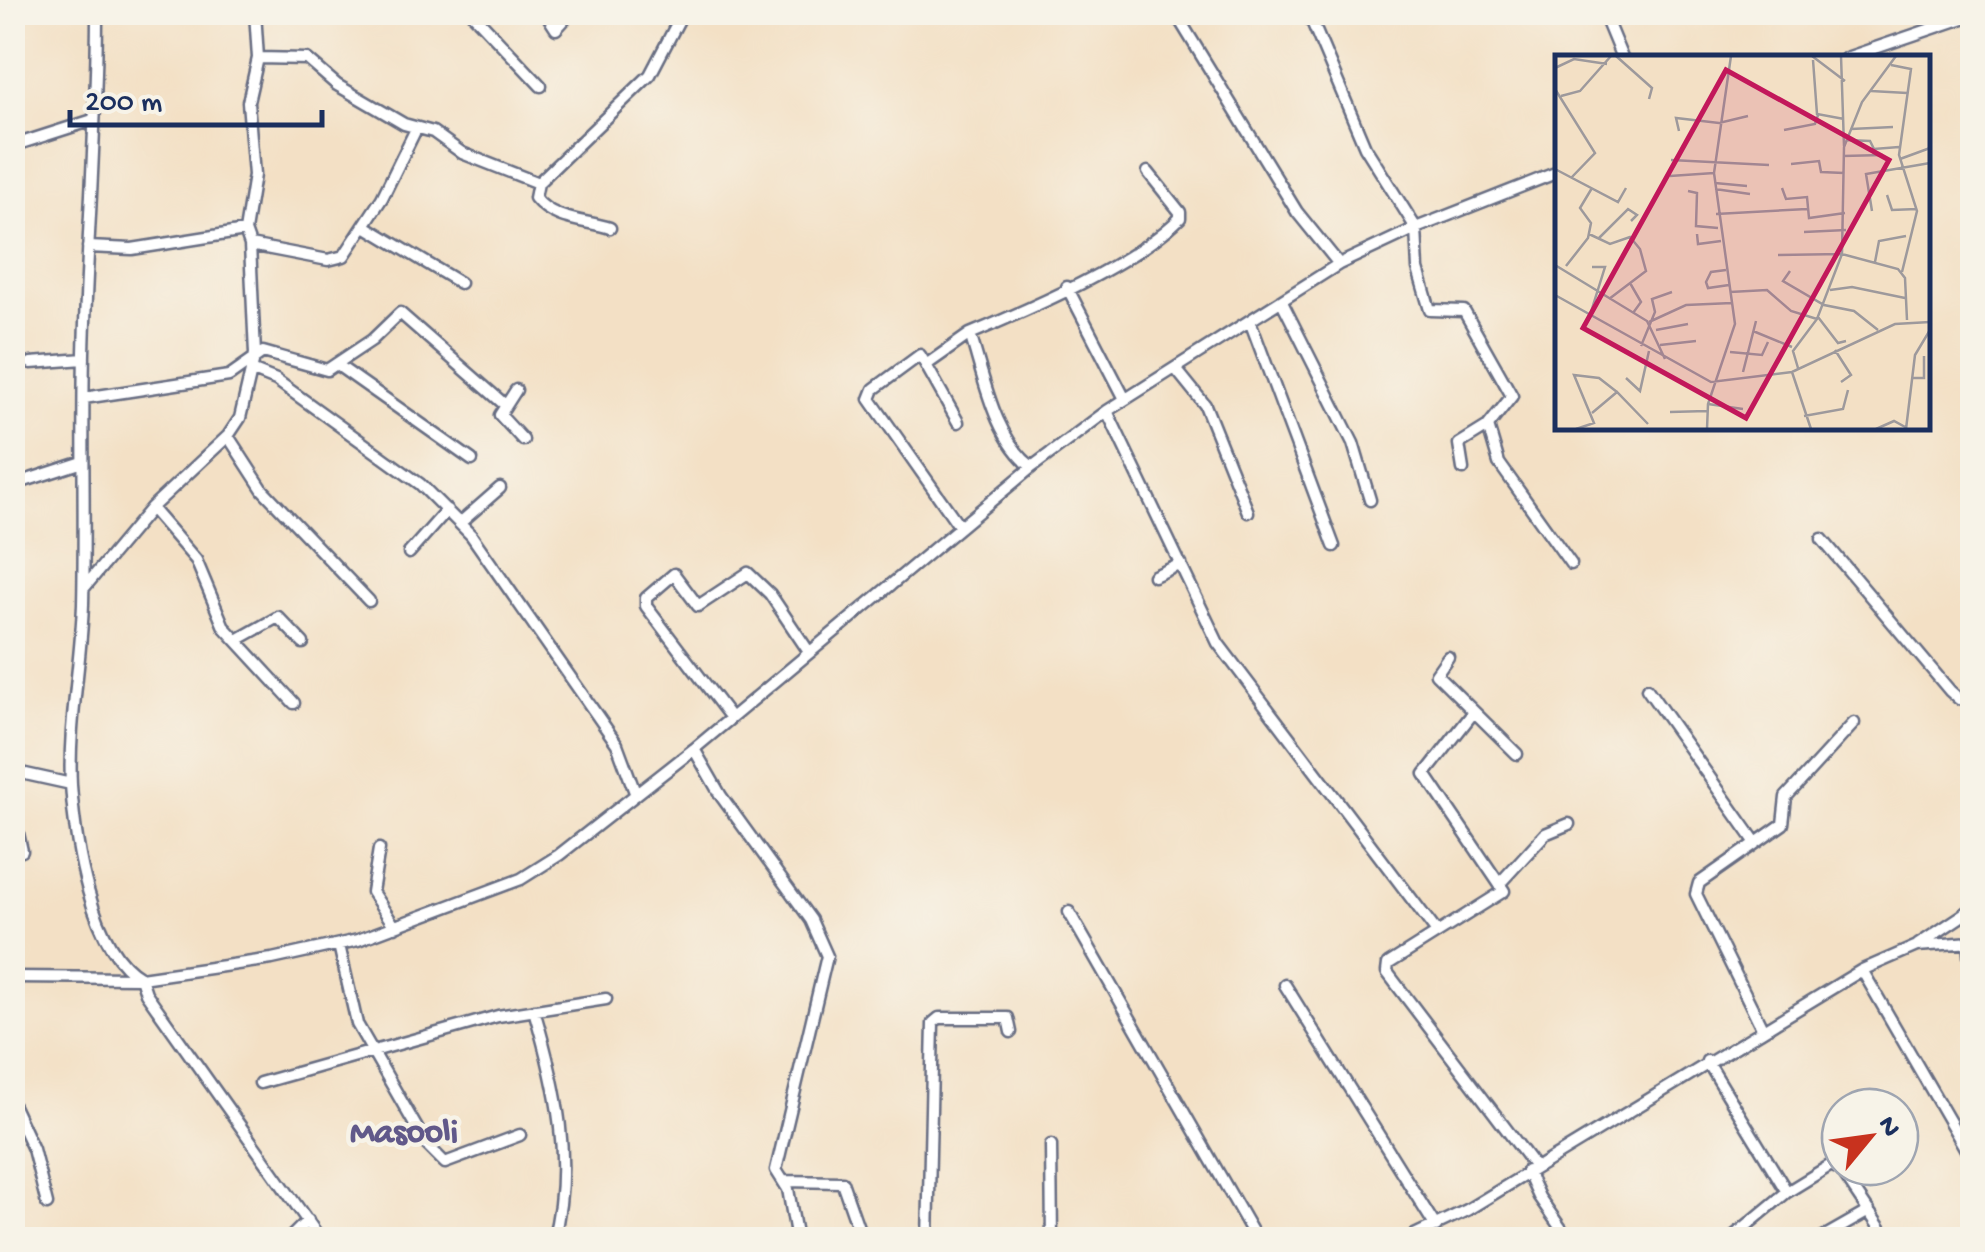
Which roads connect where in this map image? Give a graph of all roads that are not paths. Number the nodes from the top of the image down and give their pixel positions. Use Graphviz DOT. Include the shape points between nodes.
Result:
graph roads {
  1 [pos="98,12"];
  2 [pos="254,12"];
  3 [pos="471,12"];
  4 [pos="545,12"];
  5 [pos="684,12"];
  6 [pos="1308,12"];
  7 [pos="1603,12"];
  8 [pos="567,17"];
  9 [pos="1178,18"];
  10 [pos="1971,19"];
  11 [pos="1621,55"];
  12 [pos="1856,55"];
  13 [pos="258,58"];
  14 [pos="540,86"];
  15 [pos="93,120"];
  16 [pos="416,129"];
  17 [pos="12,146"];
  18 [pos="1148,172"];
  19 [pos="1555,173"];
  20 [pos="538,184"];
  21 [pos="365,226"];
  22 [pos="610,228"];
  23 [pos="1416,228"];
  24 [pos="244,231"];
  25 [pos="250,245"];
  26 [pos="88,248"];
  27 [pos="1339,264"];
  28 [pos="460,283"];
  29 [pos="1068,286"];
  30 [pos="1282,302"];
  31 [pos="1250,320"];
  32 [pos="970,334"];
  33 [pos="254,354"];
  34 [pos="84,359"];
  35 [pos="31,363"];
  36 [pos="336,364"];
  37 [pos="926,364"];
  38 [pos="1175,368"];
  39 [pos="251,370"];
  40 [pos="516,390"];
  41 [pos="84,398"];
  42 [pos="1125,399"];
  43 [pos="504,404"];
  44 [pos="1107,411"];
  45 [pos="958,422"];
  46 [pos="1488,426"];
  47 [pos="228,436"];
  48 [pos="522,440"];
  49 [pos="472,460"];
  50 [pos="84,462"];
  51 [pos="1032,467"];
  52 [pos="1463,469"];
  53 [pos="12,485"];
  54 [pos="500,488"];
  55 [pos="1370,500"];
  56 [pos="151,508"];
  57 [pos="447,510"];
  58 [pos="1248,512"];
  59 [pos="460,523"];
  60 [pos="960,527"];
  61 [pos="1822,539"];
  62 [pos="1334,546"];
  63 [pos="409,552"];
  64 [pos="1181,564"];
  65 [pos="1571,564"];
  66 [pos="1154,576"];
  67 [pos="83,588"];
  68 [pos="369,601"];
  69 [pos="237,640"];
  70 [pos="303,643"];
  71 [pos="809,652"];
  72 [pos="1448,657"];
  73 [pos="1648,689"];
  74 [pos="1972,702"];
  75 [pos="294,704"];
  76 [pos="1473,713"];
  77 [pos="732,718"];
  78 [pos="1854,723"];
  79 [pos="694,750"];
  80 [pos="1517,754"];
  81 [pos="12,771"];
  82 [pos="71,784"];
  83 [pos="636,795"];
  84 [pos="12,806"];
  85 [pos="1569,824"];
  86 [pos="1756,843"];
  87 [pos="379,849"];
  88 [pos="22,850"];
  89 [pos="1501,882"];
  90 [pos="1972,909"];
  91 [pos="1068,912"];
  92 [pos="396,927"];
  93 [pos="1436,931"];
  94 [pos="1970,942"];
  95 [pos="339,944"];
  96 [pos="1917,946"];
  97 [pos="1862,970"];
  98 [pos="12,976"];
  99 [pos="141,978"];
  100 [pos="1286,985"];
  101 [pos="1972,990"];
  102 [pos="606,999"];
  103 [pos="534,1010"];
  104 [pos="1763,1030"];
  105 [pos="1012,1032"];
  106 [pos="370,1050"];
  107 [pos="1707,1061"];
  108 [pos="260,1084"];
  109 [pos="12,1104"];
  110 [pos="520,1135"];
  111 [pos="1051,1145"];
  112 [pos="1972,1160"];
  113 [pos="1531,1169"];
  114 [pos="783,1182"];
  115 [pos="1787,1192"];
  116 [pos="47,1204"];
  117 [pos="1869,1211"];
  118 [pos="308,1220"];
  119 [pos="1436,1228"];
  120 [pos="862,1236"];
  121 [pos="288,1240"];
  122 [pos="321,1240"];
  123 [pos="553,1240"];
  124 [pos="797,1240"];
  125 [pos="928,1240"];
  126 [pos="1052,1240"];
  127 [pos="1257,1240"];
  128 [pos="1404,1240"];
  129 [pos="1569,1240"];
  130 [pos="1729,1240"];
  131 [pos="1818,1240"];
  132 [pos="1888,1240"];
  1 -- 15 [label="street"];
  2 -- 13 [label="street"];
  3 -- 14 [label="street"];
  4 -- 8 [label="street" via="556,29"];
  5 -- 20 [label="street" via="650,75"];
  6 -- 23 [label="street" via="1365,148"];
  7 -- 11 [label="street"];
  9 -- 27 [label="street" via="1297,212"];
  10 -- 12 [label="street"];
  13 -- 16 [label="street" via="307,58 337,85"];
  13 -- 24 [label="street" via="248,102 254,174"];
  15 -- 17 [label="street"];
  15 -- 26 [label="street"];
  16 -- 20 [label="street"];
  16 -- 21 [label="street"];
  18 -- 29 [label="street" via="1180,218 1136,253"];
  19 -- 23 [label="street"];
  20 -- 22 [label="street" via="535,198 541,204"];
  21 -- 25 [label="street" via="337,259"];
  21 -- 28 [label="street"];
  23 -- 27 [label="street"];
  23 -- 46 [label="street" via="1430,310 1464,311 1512,396"];
  24 -- 25 [label="street"];
  24 -- 26 [label="street"];
  25 -- 33 [label="street"];
  26 -- 34 [label="street"];
  27 -- 30 [label="street"];
  29 -- 32 [label="street"];
  29 -- 42 [label="street"];
  30 -- 31 [label="street"];
  30 -- 55 [label="street" via="1353,443"];
  31 -- 38 [label="street"];
  31 -- 62 [label="street"];
  32 -- 37 [label="street"];
  32 -- 51 [label="street" via="1001,424"];
  33 -- 36 [label="street" via="282,354 322,370"];
  33 -- 39 [label="street"];
  33 -- 41 [label="street" via="229,376"];
  34 -- 35 [label="street"];
  34 -- 41 [label="street"];
  36 -- 43 [label="street" via="400,313"];
  36 -- 49 [label="street"];
  37 -- 45 [label="street"];
  37 -- 60 [label="street" via="920,355 874,389 870,400"];
  38 -- 42 [label="street"];
  38 -- 58 [label="street" via="1205,406"];
  39 -- 47 [label="street" via="240,418"];
  39 -- 57 [label="street" via="287,388"];
  40 -- 43 [label="street"];
  41 -- 50 [label="street"];
  42 -- 44 [label="street"];
  43 -- 48 [label="street" via="501,420"];
  44 -- 51 [label="street"];
  44 -- 64 [label="street"];
  46 -- 52 [label="street" via="1459,444"];
  46 -- 65 [label="street" via="1499,463"];
  47 -- 56 [label="street"];
  47 -- 68 [label="street" via="263,490"];
  50 -- 53 [label="street"];
  50 -- 67 [label="street"];
  51 -- 60 [label="street"];
  54 -- 59 [label="street"];
  56 -- 67 [label="street"];
  56 -- 69 [label="street" via="196,560 220,621"];
  57 -- 59 [label="street"];
  57 -- 63 [label="street"];
  59 -- 83 [label="street" via="617,744"];
  60 -- 71 [label="street"];
  61 -- 74 [label="street" via="1958,699"];
  64 -- 66 [label="street"];
  64 -- 93 [label="street" via="1218,643"];
  67 -- 82 [label="street"];
  69 -- 70 [label="street" via="278,617"];
  69 -- 75 [label="street"];
  71 -- 77 [label="street"];
  71 -- 77 [label="street" via="748,573 698,606 674,574 646,598"];
  72 -- 76 [label="street" via="1436,674"];
  73 -- 86 [label="street"];
  76 -- 80 [label="street"];
  76 -- 89 [label="street" via="1424,774"];
  77 -- 79 [label="street"];
  78 -- 86 [label="street" via="1791,790 1784,824"];
  79 -- 83 [label="street"];
  79 -- 114 [label="street" via="825,947 778,1158"];
  81 -- 82 [label="street"];
  82 -- 99 [label="street" via="80,852 101,926 126,970"];
  83 -- 92 [label="street" via="521,879"];
  84 -- 88 [label="street"];
  85 -- 89 [label="street" via="1545,834"];
  86 -- 104 [label="street" via="1699,883 1696,894"];
  87 -- 92 [label="street" via="372,892"];
  89 -- 93 [label="street" via="1502,894"];
  90 -- 96 [label="street"];
  91 -- 127 [label="street"];
  92 -- 95 [label="street"];
  93 -- 113 [label="street" via="1388,964 1388,976"];
  94 -- 96 [label="street"];
  94 -- 101 [label="street"];
  95 -- 99 [label="street"];
  95 -- 106 [label="street" via="351,1010"];
  96 -- 97 [label="street"];
  97 -- 104 [label="street"];
  97 -- 112 [label="street"];
  98 -- 99 [label="street"];
  99 -- 118 [label="street"];
  100 -- 119 [label="street"];
  102 -- 103 [label="street"];
  103 -- 106 [label="street"];
  103 -- 123 [label="street" via="562,1128 561,1212"];
  104 -- 107 [label="street"];
  105 -- 125 [label="street" via="1008,1018 933,1023"];
  106 -- 108 [label="street"];
  106 -- 110 [label="street" via="426,1144 444,1162"];
  107 -- 113 [label="street"];
  107 -- 115 [label="street"];
  109 -- 116 [label="street" via="34,1148"];
  111 -- 126 [label="street"];
  113 -- 119 [label="street"];
  113 -- 129 [label="street" via="1539,1197"];
  114 -- 120 [label="street" via="842,1182"];
  114 -- 124 [label="street"];
  115 -- 117 [label="street" via="1831,1166"];
  115 -- 130 [label="street"];
  117 -- 131 [label="street"];
  117 -- 132 [label="street"];
  118 -- 121 [label="street"];
  118 -- 122 [label="street"];
  119 -- 128 [label="street"];
}
